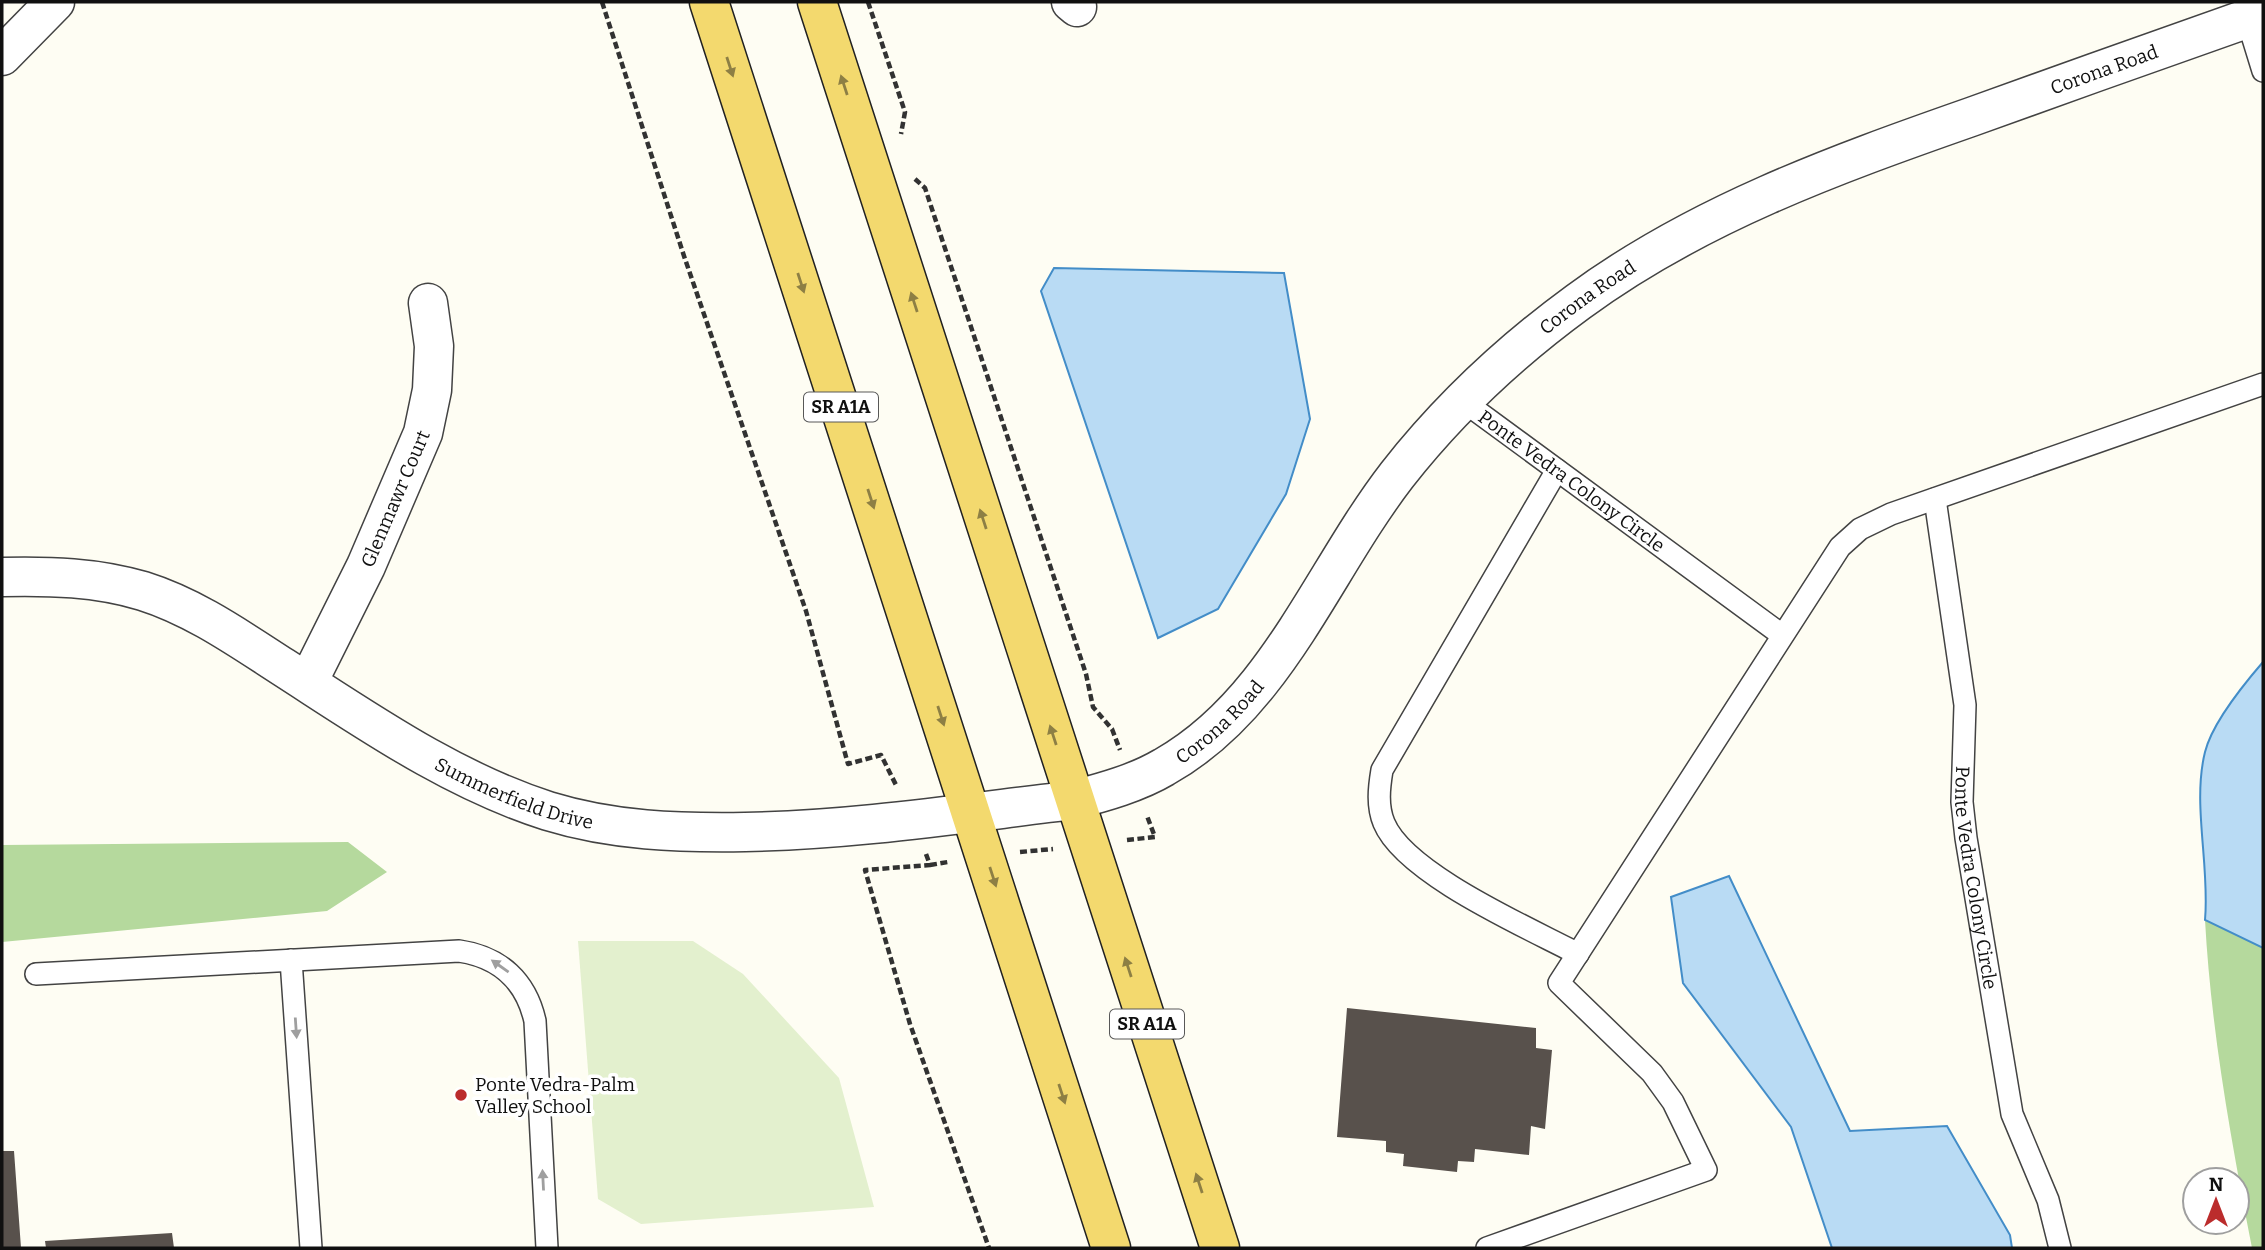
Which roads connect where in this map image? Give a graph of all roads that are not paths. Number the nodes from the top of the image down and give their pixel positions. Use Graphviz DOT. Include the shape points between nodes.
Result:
graph roads {
  1 [pos="55,2"];
  2 [pos="709,2"];
  3 [pos="817,2"];
  4 [pos="2251,11"];
  5 [pos="2,56"];
  6 [pos="2263,71"];
  7 [pos="428,303"];
  8 [pos="2263,384"];
  9 [pos="1463,401"];
  10 [pos="1557,470"];
  11 [pos="1935,499"];
  12 [pos="2,577"];
  13 [pos="1782,635"];
  14 [pos="308,682"];
  15 [pos="1074,800"];
  16 [pos="972,812"];
  17 [pos="1578,954"];
  18 [pos="291,960"];
  19 [pos="36,974"];
  20 [pos="312,1248"];
  21 [pos="547,1248"];
  22 [pos="1111,1248"];
  23 [pos="1220,1248"];
  24 [pos="1487,1248"];
  25 [pos="2060,1248"];
  1 -- 5 [label="street"];
  2 -- 16 [label="main road, SR A1A, one-way"];
  15 -- 3 [label="main road, SR A1A, one-way"];
  4 -- 6 [label="lane"];
  4 -- 9 [label="street, Corona Road" via="1832,166 1726,213 1650,254 1578,301"];
  7 -- 14 [label="street, Glenmawr Court" via="434,346 432,390 423,433 366,566"];
  8 -- 11 [label="lane"];
  9 -- 10 [label="lane, Ponte Vedra Colony Circle"];
  9 -- 15 [label="street, Corona Road" via="1395,478 1272,666 1230,715 1164,767 1109,791"];
  10 -- 13 [label="lane, Ponte Vedra Colony Circle"];
  10 -- 17 [label="lane" via="1382,770 1378,797 1384,823 1399,848 1455,888"];
  11 -- 13 [label="lane" via="1860,529 1840,547"];
  11 -- 25 [label="lane, Ponte Vedra Colony Circle" via="1965,705 1962,802 1966,838 2012,1114 2048,1200"];
  12 -- 14 [label="street, Summerfield Drive" via="61,576 145,592 204,616"];
  13 -- 17 [label="lane"];
  14 -- 16 [label="street, Summerfield Drive" via="406,745 487,788 549,811 614,826 676,834 812,831"];
  15 -- 16 [label="street, Summerfield Drive"];
  23 -- 15 [label="main road, SR A1A, one-way"];
  16 -- 22 [label="main road, SR A1A, one-way"];
  17 -- 24 [label="lane" via="1559,983 1651,1073 1673,1101 1706,1170"];
  18 -- 19 [label="lane"];
  18 -- 20 [label="lane, one-way"];
  21 -- 18 [label="lane, one-way" via="535,1021 516,978 490,959 459,950"];
}
